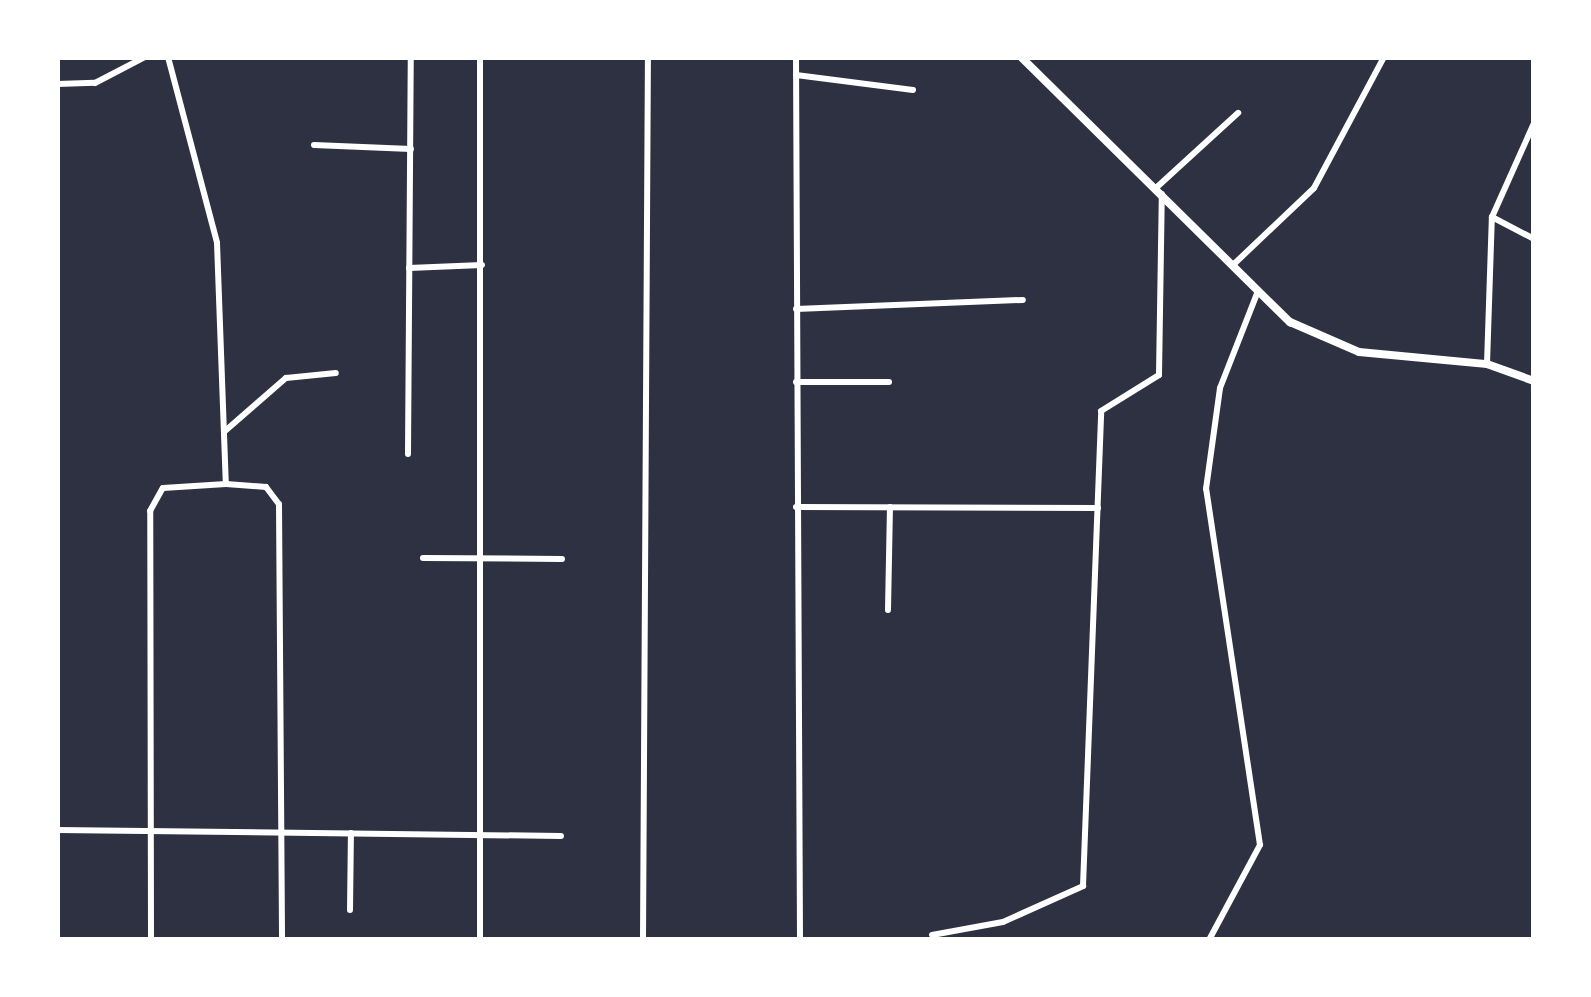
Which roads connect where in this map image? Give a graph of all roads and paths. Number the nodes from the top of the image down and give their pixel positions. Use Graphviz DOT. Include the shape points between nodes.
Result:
graph roads {
  1 [pos="145,57"];
  2 [pos="168,57"];
  3 [pos="411,57"];
  4 [pos="481,57"];
  5 [pos="648,57"];
  6 [pos="796,57"];
  7 [pos="1021,57"];
  8 [pos="1384,57"];
  9 [pos="796,75"];
  10 [pos="57,83"];
  11 [pos="913,90"];
  12 [pos="1238,113"];
  13 [pos="1534,123"];
  14 [pos="314,145"];
  15 [pos="410,149"];
  16 [pos="1160,189"];
  17 [pos="1492,217"];
  18 [pos="1534,238"];
  19 [pos="1234,264"];
  20 [pos="482,265"];
  21 [pos="410,268"];
  22 [pos="1258,290"];
  23 [pos="1023,300"];
  24 [pos="796,309"];
  25 [pos="1487,364"];
  26 [pos="337,373"];
  27 [pos="796,382"];
  28 [pos="889,382"];
  29 [pos="1534,382"];
  30 [pos="225,430"];
  31 [pos="408,454"];
  32 [pos="226,484"];
  33 [pos="796,507"];
  34 [pos="890,507"];
  35 [pos="1098,508"];
  36 [pos="422,558"];
  37 [pos="480,558"];
  38 [pos="562,559"];
  39 [pos="888,610"];
  40 [pos="57,830"];
  41 [pos="151,831"];
  42 [pos="282,832"];
  43 [pos="351,833"];
  44 [pos="479,835"];
  45 [pos="561,836"];
  46 [pos="350,910"];
  47 [pos="932,934"];
  48 [pos="151,940"];
  49 [pos="282,940"];
  50 [pos="480,940"];
  51 [pos="643,940"];
  52 [pos="800,940"];
  53 [pos="1209,940"];
  1 -- 10 [label="street" via="95,83"];
  2 -- 30 [label="street" via="217,243"];
  3 -- 15 [label="street"];
  4 -- 20 [label="street"];
  5 -- 51 [label="street"];
  6 -- 9 [label="street"];
  7 -- 16 [label="street"];
  8 -- 19 [label="street" via="1314,188"];
  9 -- 11 [label="street"];
  9 -- 24 [label="street"];
  12 -- 16 [label="street"];
  13 -- 17 [label="street"];
  14 -- 15 [label="street"];
  15 -- 21 [label="street"];
  16 -- 19 [label="street"];
  16 -- 35 [label="street" via="1159,375 1103,405"];
  17 -- 18 [label="street"];
  17 -- 25 [label="street"];
  19 -- 22 [label="street"];
  20 -- 21 [label="street"];
  20 -- 37 [label="street"];
  21 -- 31 [label="street"];
  22 -- 25 [label="street" via="1337,345"];
  22 -- 53 [label="street" via="1220,388 1206,489 1260,845"];
  23 -- 24 [label="street"];
  24 -- 27 [label="street"];
  25 -- 29 [label="street"];
  26 -- 30 [label="street" via="286,378"];
  27 -- 28 [label="street"];
  27 -- 33 [label="street"];
  30 -- 32 [label="street"];
  32 -- 41 [label="street" via="172,485 152,502"];
  32 -- 42 [label="street" via="266,487 279,505"];
  33 -- 34 [label="street"];
  33 -- 52 [label="street"];
  34 -- 35 [label="street"];
  34 -- 39 [label="street"];
  35 -- 47 [label="street" via="1083,886 1004,922"];
  36 -- 37 [label="street"];
  37 -- 38 [label="street"];
  37 -- 44 [label="street"];
  40 -- 41 [label="street"];
  41 -- 42 [label="street"];
  41 -- 48 [label="street"];
  42 -- 43 [label="street"];
  42 -- 49 [label="street"];
  43 -- 44 [label="street"];
  43 -- 46 [label="street"];
  44 -- 45 [label="street"];
  44 -- 50 [label="street"];
}
